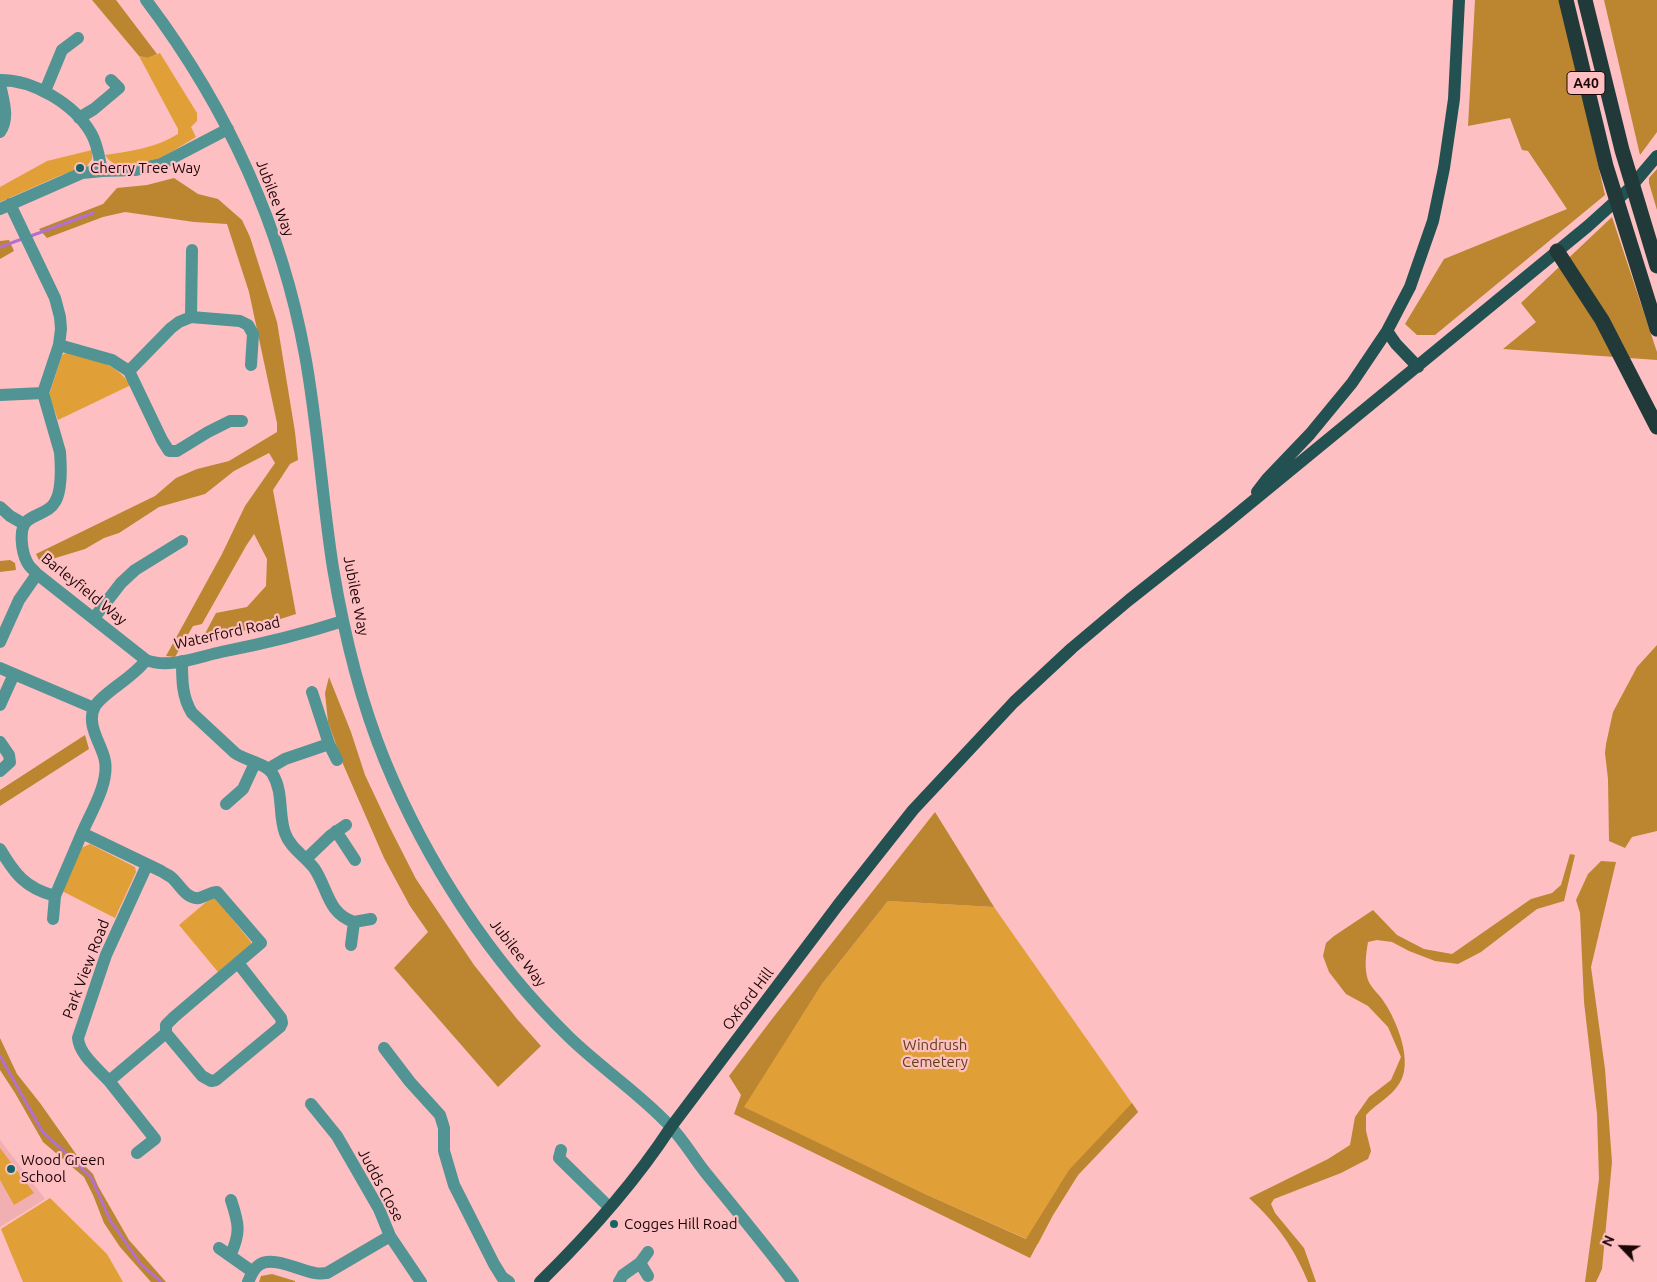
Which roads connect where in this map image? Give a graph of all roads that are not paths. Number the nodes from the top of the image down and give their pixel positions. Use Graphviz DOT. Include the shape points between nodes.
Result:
graph roads {
  1 [pos="146,0"];
  2 [pos="1459,0"];
  3 [pos="1566,0"];
  4 [pos="1585,0"];
  5 [pos="78,38"];
  6 [pos="0,80"];
  7 [pos="111,80"];
  8 [pos="0,84"];
  9 [pos="45,92"];
  10 [pos="79,118"];
  11 [pos="228,129"];
  12 [pos="0,132"];
  13 [pos="1657,156"];
  14 [pos="102,171"];
  15 [pos="5,207"];
  16 [pos="192,250"];
  17 [pos="1556,251"];
  18 [pos="1657,266"];
  19 [pos="191,317"];
  20 [pos="1657,329"];
  21 [pos="1387,331"];
  22 [pos="59,345"];
  23 [pos="251,365"];
  24 [pos="1418,366"];
  25 [pos="129,371"];
  26 [pos="43,394"];
  27 [pos="0,395"];
  28 [pos="242,420"];
  29 [pos="1657,426"];
  30 [pos="1247,506"];
  31 [pos="0,507"];
  32 [pos="24,524"];
  33 [pos="182,542"];
  34 [pos="38,574"];
  35 [pos="94,618"];
  36 [pos="344,622"];
  37 [pos="0,642"];
  38 [pos="146,660"];
  39 [pos="182,661"];
  40 [pos="0,668"];
  41 [pos="14,674"];
  42 [pos="312,692"];
  43 [pos="0,704"];
  44 [pos="94,708"];
  45 [pos="0,742"];
  46 [pos="329,744"];
  47 [pos="337,760"];
  48 [pos="255,763"];
  49 [pos="268,769"];
  50 [pos="0,771"];
  51 [pos="226,804"];
  52 [pos="82,833"];
  53 [pos="0,849"];
  54 [pos="306,859"];
  55 [pos="355,860"];
  56 [pos="147,865"];
  57 [pos="54,896"];
  58 [pos="53,919"];
  59 [pos="371,919"];
  60 [pos="354,922"];
  61 [pos="351,945"];
  62 [pos="238,963"];
  63 [pos="166,1033"];
  64 [pos="384,1048"];
  65 [pos="109,1081"];
  66 [pos="311,1104"];
  67 [pos="672,1127"];
  68 [pos="561,1150"];
  69 [pos="137,1153"];
  70 [pos="231,1200"];
  71 [pos="609,1207"];
  72 [pos="390,1236"];
  73 [pos="219,1248"];
  74 [pos="648,1252"];
  75 [pos="230,1256"];
  76 [pos="640,1263"];
  77 [pos="648,1276"];
  78 [pos="250,1277"];
  79 [pos="421,1282"];
  80 [pos="509,1282"];
  81 [pos="540,1282"];
  82 [pos="619,1282"];
  83 [pos="793,1282"];
  1 -- 11 [label="street, Jubilee Way" via="175,39"];
  2 -- 21 [label="main road" via="1453,108 1439,196 1410,287"];
  3 -- 20 [label="highway, A40" via="1606,166"];
  4 -- 18 [label="highway, A40" via="1622,150"];
  5 -- 9 [label="street" via="62,50"];
  6 -- 9 [label="street"];
  7 -- 10 [label="street" via="119,88"];
  8 -- 12 [label="street" via="6,112"];
  9 -- 10 [label="street"];
  10 -- 14 [label="street" via="94,140"];
  11 -- 14 [label="street" via="156,166"];
  11 -- 36 [label="street, Jubilee Way" via="265,211 296,314 311,390 332,561"];
  13 -- 17 [label="main road" via="1629,189"];
  14 -- 15 [label="street" via="71,177"];
  15 -- 22 [label="street" via="23,229 55,298 60,317"];
  16 -- 19 [label="street"];
  17 -- 24 [label="main road"];
  17 -- 29 [label="highway" via="1602,320"];
  19 -- 23 [label="street" via="248,324 253,334"];
  19 -- 25 [label="street" via="171,328"];
  21 -- 24 [label="main road"];
  21 -- 30 [label="main road" via="1332,409 1267,479"];
  22 -- 25 [label="street" via="112,360"];
  22 -- 26 [label="street"];
  24 -- 30 [label="main road"];
  25 -- 28 [label="street" via="169,451 177,451 230,420"];
  26 -- 27 [label="street"];
  26 -- 32 [label="street" via="60,452 58,498 50,509"];
  30 -- 67 [label="main road, Oxford Hill" via="1072,648 1014,702 913,810"];
  31 -- 32 [label="street"];
  32 -- 34 [label="street, Barleyfield Way" via="25,559"];
  33 -- 35 [label="street" via="135,570"];
  34 -- 35 [label="street, Barleyfield Way"];
  34 -- 37 [label="street" via="19,600"];
  35 -- 38 [label="street, Barleyfield Way"];
  36 -- 39 [label="street, Waterford Road"];
  36 -- 67 [label="street, Jubilee Way" via="362,699 385,761 422,841 458,901 501,960 555,1023"];
  38 -- 39 [label="street, Waterford Road"];
  38 -- 44 [label="street"];
  39 -- 48 [label="street" via="183,692 192,713 235,753"];
  40 -- 41 [label="street"];
  41 -- 43 [label="street"];
  41 -- 44 [label="street"];
  42 -- 46 [label="street"];
  44 -- 52 [label="street" via="93,727 105,760 106,775"];
  45 -- 50 [label="street" via="10,762"];
  46 -- 47 [label="street"];
  46 -- 49 [label="street"];
  48 -- 49 [label="street"];
  48 -- 51 [label="street" via="243,789"];
  49 -- 54 [label="street" via="278,787 285,835"];
  52 -- 56 [label="street"];
  52 -- 57 [label="street"];
  53 -- 57 [label="street" via="22,880"];
  54 -- 55 [label="street" via="341,828"];
  54 -- 60 [label="street" via="331,904 346,920"];
  56 -- 62 [label="street" via="172,878 195,898 212,892 223,898 261,943"];
  56 -- 65 [label="street, Park View Road" via="106,956 78,1038 84,1052"];
  57 -- 58 [label="street"];
  59 -- 60 [label="street"];
  60 -- 61 [label="street"];
  62 -- 63 [label="street" via="166,1025"];
  62 -- 63 [label="street" via="281,1018 280,1027 211,1081 202,1076"];
  63 -- 65 [label="street"];
  64 -- 80 [label="street" via="440,1116 444,1128 444,1151 454,1185 494,1264"];
  65 -- 69 [label="street" via="158,1137"];
  66 -- 72 [label="street, Judds Close" via="337,1136 379,1209"];
  67 -- 71 [label="main road, Oxford Hill" via="654,1154"];
  67 -- 83 [label="street"];
  68 -- 71 [label="street" via="560,1158"];
  70 -- 75 [label="street" via="239,1222 237,1240"];
  71 -- 81 [label="main road, Oxford Hill" via="575,1248"];
  72 -- 78 [label="street" via="327,1273 271,1262 259,1264"];
  72 -- 79 [label="street, Judds Close"];
  73 -- 75 [label="street"];
  74 -- 76 [label="street"];
  75 -- 78 [label="street"];
  76 -- 77 [label="street"];
  76 -- 82 [label="street"];
}
